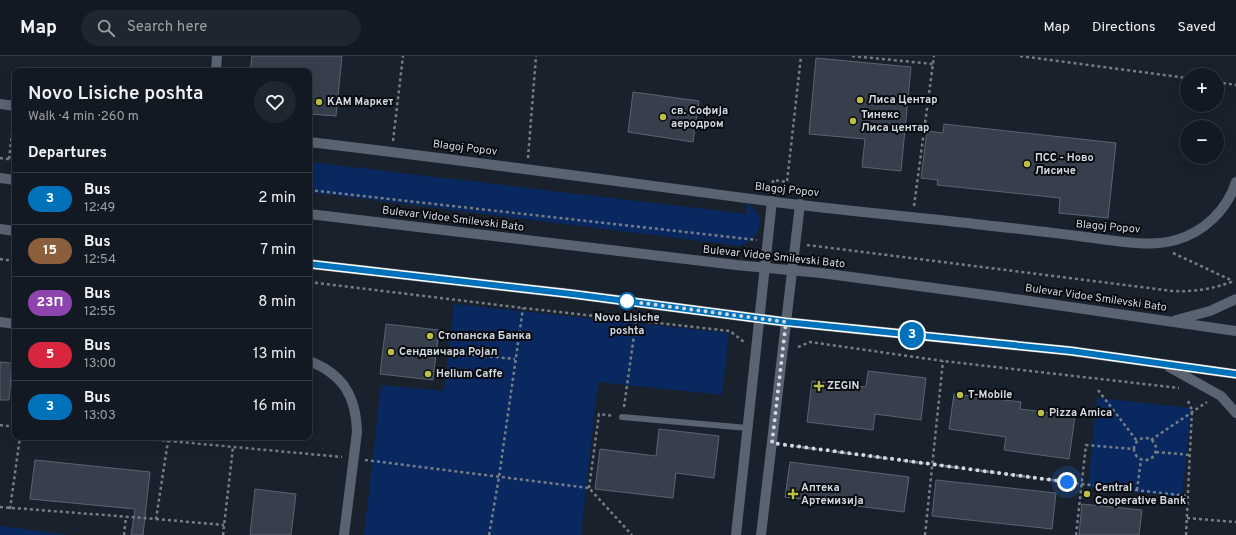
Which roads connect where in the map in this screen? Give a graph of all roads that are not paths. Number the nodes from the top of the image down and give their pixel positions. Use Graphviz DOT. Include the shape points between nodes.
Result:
graph roads {
  1 [pos="217,56"];
  2 [pos="216,68"];
  3 [pos="0,104"];
  4 [pos="12,106"];
  5 [pos="312,142"];
  6 [pos="0,178"];
  7 [pos="12,180"];
  8 [pos="1236,182"];
  9 [pos="772,201"];
  10 [pos="800,204"];
  11 [pos="312,214"];
  12 [pos="0,229"];
  13 [pos="12,231"];
  14 [pos="312,264"];
  15 [pos="765,267"];
  16 [pos="792,270"];
  17 [pos="1236,299"];
  18 [pos="760,318"];
  19 [pos="1173,321"];
  20 [pos="0,322"];
  21 [pos="786,322"];
  22 [pos="12,324"];
  23 [pos="1236,331"];
  24 [pos="312,362"];
  25 [pos="1162,364"];
  26 [pos="1236,374"];
  27 [pos="1236,413"];
  28 [pos="622,417"];
  29 [pos="748,428"];
  30 [pos="344,535"];
  31 [pos="736,535"];
  32 [pos="761,535"];
  1 -- 2 [label="street"];
  3 -- 4 [label="street"];
  5 -- 9 [label="street, Blagoj Popov"];
  6 -- 7 [label="street"];
  8 -- 10 [label="street, Blagoj Popov" via="1220,212 1206,224 1193,233 1175,240 1155,242 1123,242"];
  9 -- 10 [label="street, Blagoj Popov"];
  9 -- 15 [label="street"];
  10 -- 16 [label="street"];
  11 -- 15 [label="street, Bulevar Vidoe Smilevski Bato"];
  12 -- 13 [label="street"];
  14 -- 18 [label="street"];
  15 -- 16 [label="street, Bulevar Vidoe Smilevski Bato"];
  15 -- 18 [label="street"];
  16 -- 19 [label="street, Bulevar Vidoe Smilevski Bato"];
  16 -- 21 [label="street"];
  17 -- 19 [label="street" via="1210,311"];
  18 -- 21 [label="street"];
  18 -- 29 [label="street"];
  19 -- 23 [label="street, Bulevar Vidoe Smilevski Bato"];
  20 -- 22 [label="street"];
  21 -- 25 [label="street" via="1071,351"];
  21 -- 32 [label="street"];
  24 -- 30 [label="street" via="334,374 344,385 352,400 357,425"];
  25 -- 26 [label="street"];
  25 -- 27 [label="street" via="1203,384 1221,396"];
  28 -- 29 [label="lane"];
  29 -- 31 [label="street"];
}
